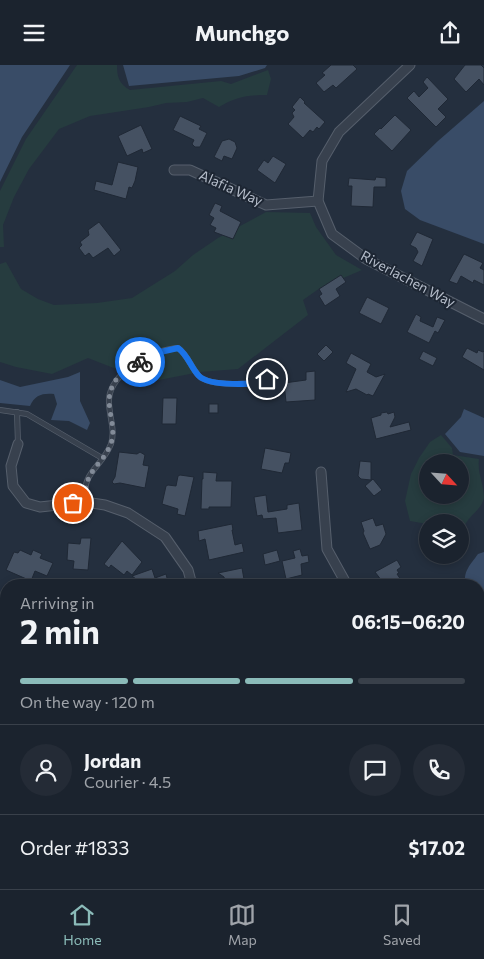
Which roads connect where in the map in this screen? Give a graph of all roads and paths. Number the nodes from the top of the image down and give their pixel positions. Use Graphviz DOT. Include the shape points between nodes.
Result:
graph roads {
  1 [pos="410,65"];
  2 [pos="174,170"];
  3 [pos="318,201"];
  4 [pos="484,319"];
  5 [pos="267,379"];
  6 [pos="0,410"];
  7 [pos="17,413"];
  8 [pos="18,444"];
  9 [pos="102,458"];
  10 [pos="320,472"];
  11 [pos="86,502"];
  12 [pos="190,579"];
  13 [pos="344,579"];
  1 -- 3 [label="street, Riverlachen Way" via="339,132 322,161"];
  2 -- 3 [label="street, Alafia Way" via="190,170 266,205"];
  3 -- 4 [label="street, Riverlachen Way" via="332,234 360,254"];
  5 -- 9 [label="lane" via="254,383 207,381 198,376 178,348 156,353 114,382 109,400 113,436"];
  6 -- 7 [label="lane"];
  7 -- 8 [label="lane"];
  7 -- 9 [label="lane" via="27,414"];
  8 -- 11 [label="street" via="11,466 13,487 26,503 40,507"];
  9 -- 11 [label="lane" via="86,482"];
  10 -- 13 [label="street" via="327,549"];
  11 -- 12 [label="street" via="128,513 165,537 188,570"];
}
